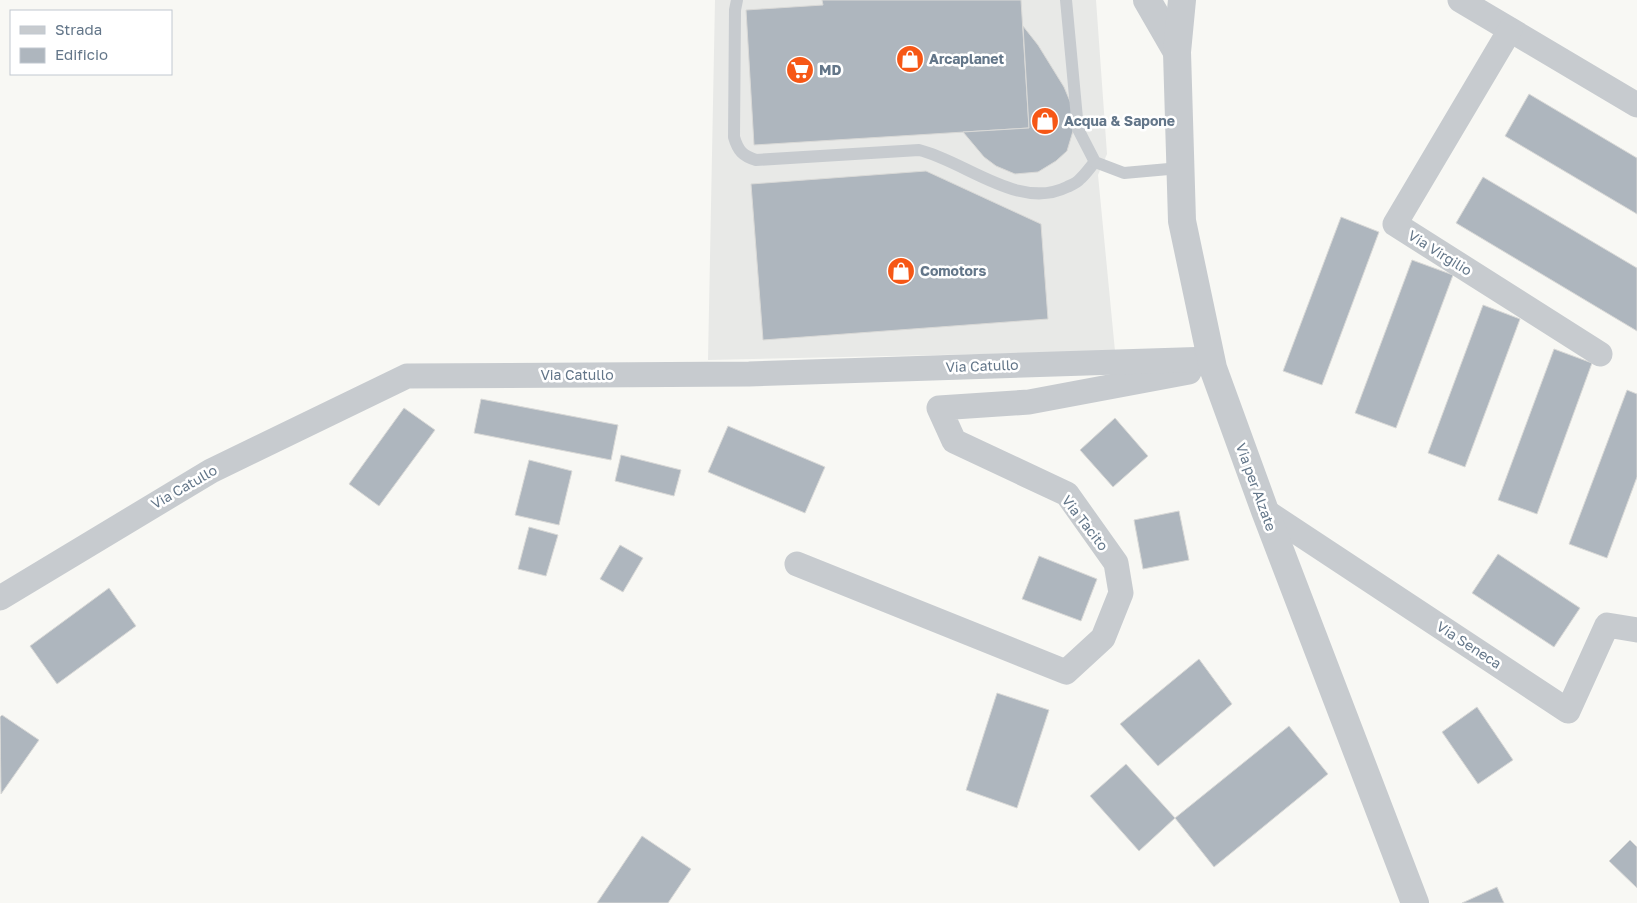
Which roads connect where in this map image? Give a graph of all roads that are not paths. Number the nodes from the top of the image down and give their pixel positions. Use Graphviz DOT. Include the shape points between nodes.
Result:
graph roads {
  1 [pos="737,0"];
  2 [pos="1066,0"];
  3 [pos="1147,0"];
  4 [pos="1182,0"];
  5 [pos="1460,0"];
  6 [pos="1510,30"];
  7 [pos="1177,52"];
  8 [pos="1637,105"];
  9 [pos="1095,162"];
  10 [pos="1180,168"];
  11 [pos="1600,354"];
  12 [pos="1212,363"];
  13 [pos="1265,511"];
  14 [pos="797,564"];
  15 [pos="0,598"];
  16 [pos="1637,630"];
  17 [pos="1415,903"];
  1 -- 9 [label="lane" via="734,137 737,148 745,157 756,160 919,150 934,153 1009,188 1035,194 1056,192 1079,181"];
  2 -- 9 [label="lane" via="1078,129"];
  3 -- 7 [label="street, Via per Alzate"];
  4 -- 7 [label="street, Via per Alzate"];
  5 -- 6 [label="street"];
  6 -- 8 [label="street"];
  6 -- 11 [label="street, Via Virgilio" via="1395,224"];
  7 -- 10 [label="street, Via per Alzate"];
  9 -- 10 [label="lane" via="1124,173"];
  10 -- 12 [label="street, Via per Alzate" via="1182,221"];
  12 -- 13 [label="street, Via per Alzate"];
  12 -- 14 [label="street, Via Tacito" via="1029,402 939,408 954,441 1067,494 1116,562 1122,593 1103,638 1066,672"];
  12 -- 15 [label="street, Via Catullo" via="749,374 407,376 211,471"];
  13 -- 16 [label="street, Via Seneca" via="1568,711 1607,625"];
  13 -- 17 [label="street, Via per Alzate"];
}
